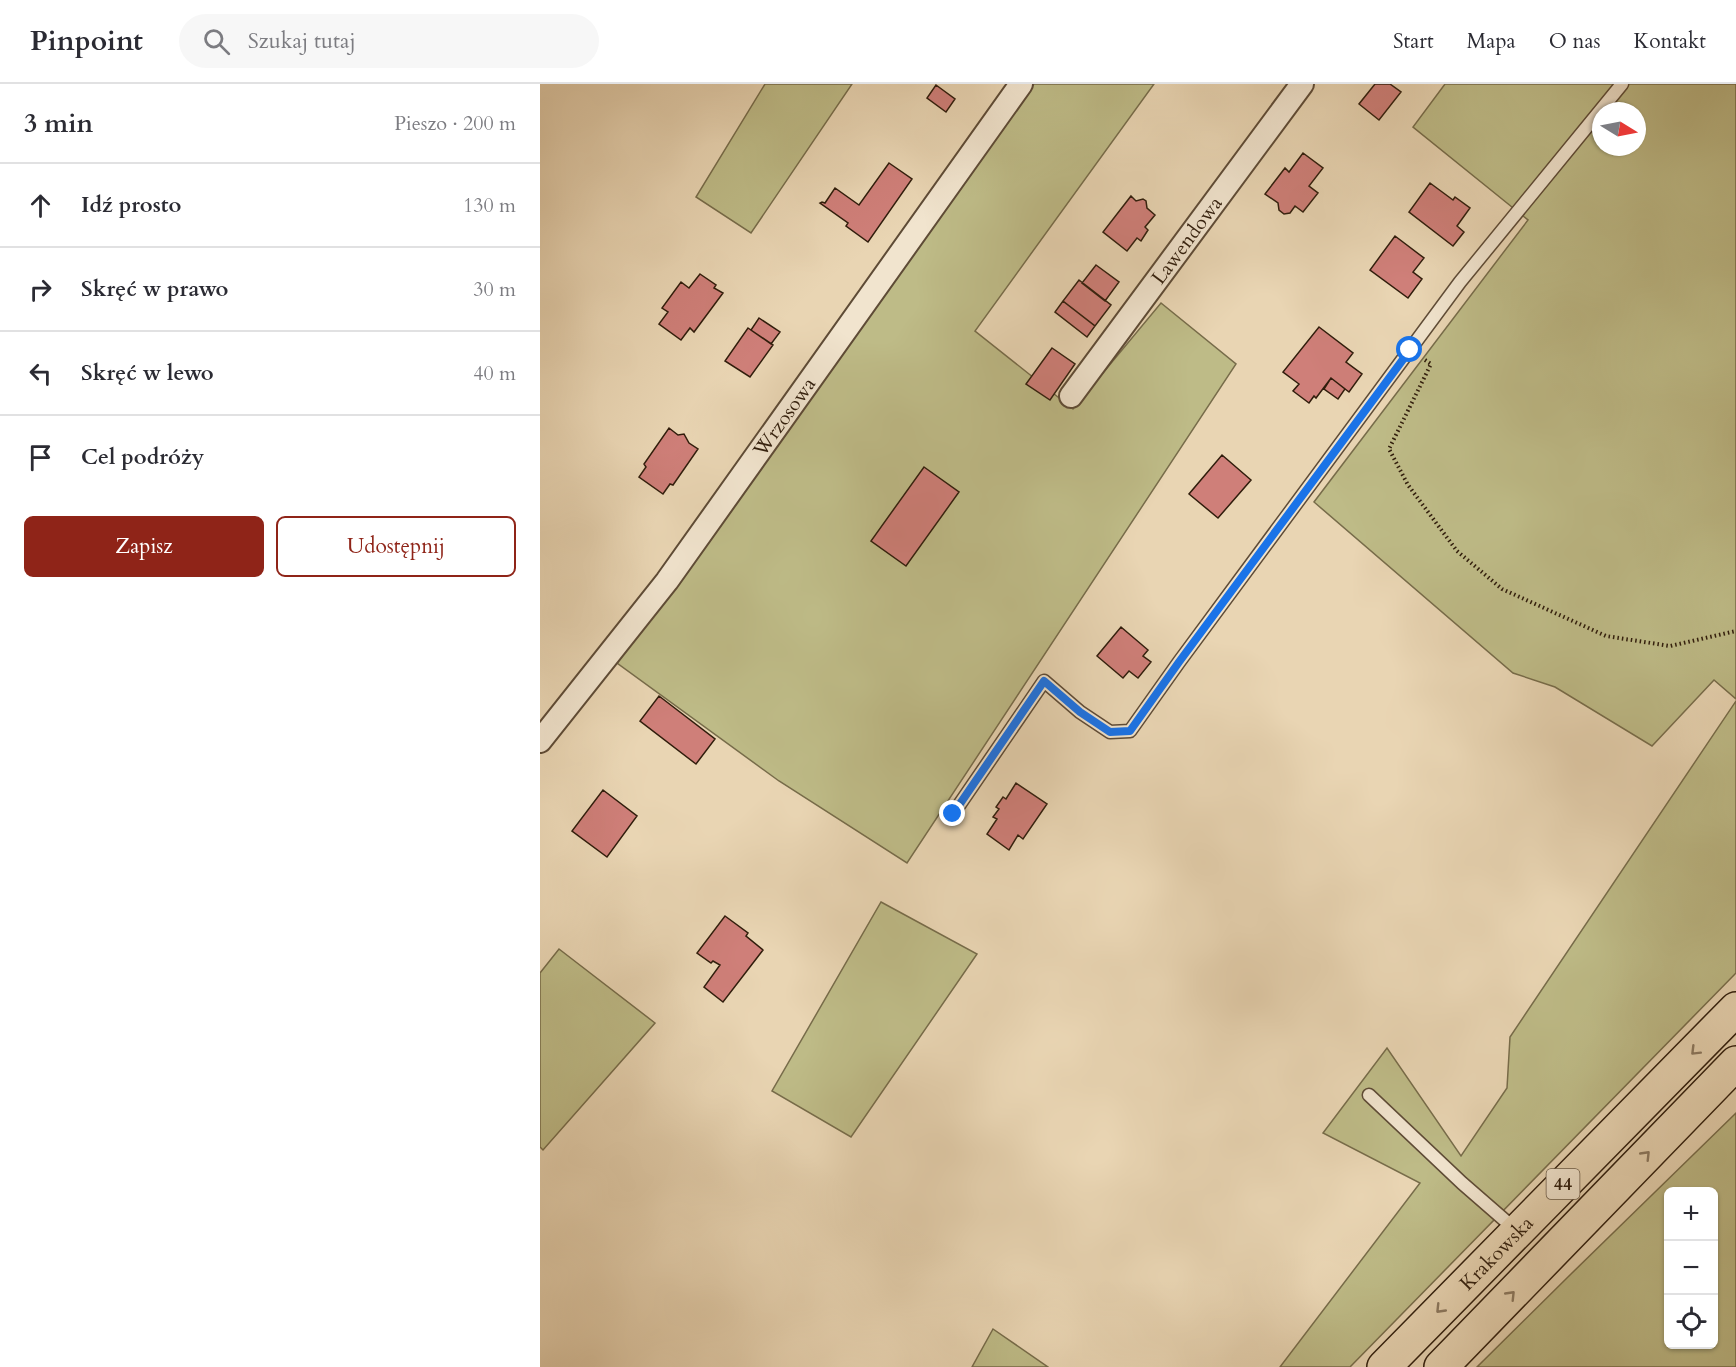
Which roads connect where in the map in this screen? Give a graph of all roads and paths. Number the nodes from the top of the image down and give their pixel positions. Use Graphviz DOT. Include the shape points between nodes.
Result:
graph roads {
  1 [pos="1021,84"];
  2 [pos="1302,84"];
  3 [pos="1622,84"];
  4 [pos="1410,350"];
  5 [pos="1071,396"];
  6 [pos="1736,631"];
  7 [pos="540,741"];
  8 [pos="953,814"];
  9 [pos="1736,1009"];
  10 [pos="1736,1063"];
  11 [pos="1368,1095"];
  12 [pos="1517,1231"];
  13 [pos="1384,1367"];
  14 [pos="1441,1367"];
  1 -- 7 [label="street, Wrzosowa" via="667,581"];
  2 -- 5 [label="street, Lawendowa"];
  3 -- 4 [label="lane" via="1460,282"];
  4 -- 6 [label="path" via="1431,364 1389,449 1408,485 1456,551 1502,589 1606,636 1670,646"];
  4 -- 8 [label="lane" via="1130,731 1110,732 1044,681"];
  9 -- 12 [label="main road, Krakowska / 44, one-way"];
  14 -- 10 [label="main road, Krakowska / 44, one-way"];
  11 -- 12 [label="lane"];
  12 -- 13 [label="main road, Krakowska / 44, one-way"];
}
